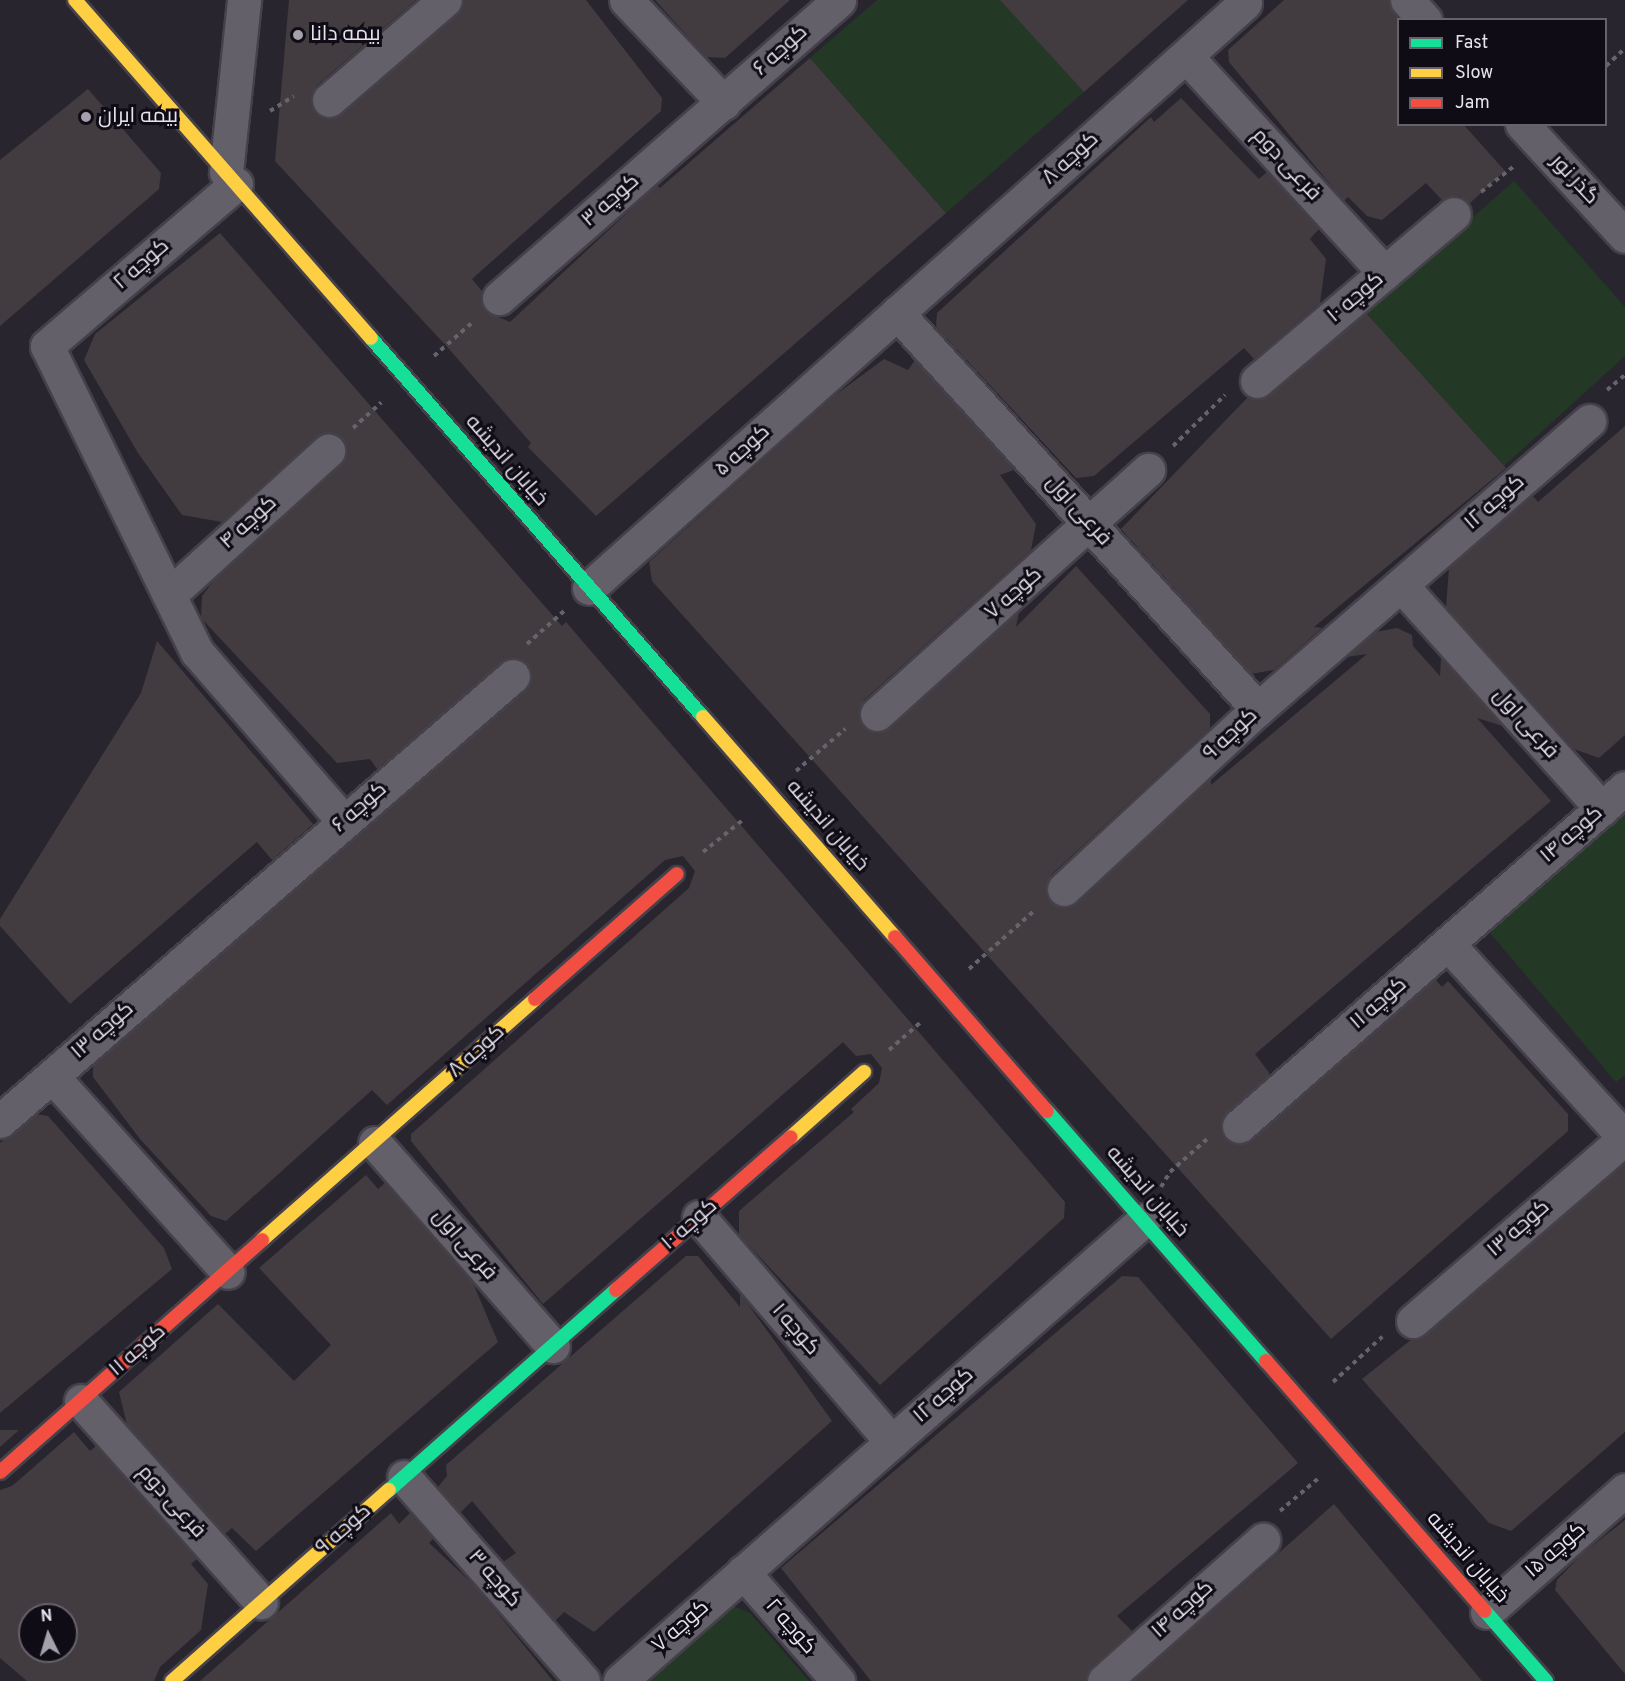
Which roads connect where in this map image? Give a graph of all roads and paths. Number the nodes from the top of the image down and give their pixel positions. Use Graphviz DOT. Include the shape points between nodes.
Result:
graph roads {
  1 [pos="75,0"];
  2 [pos="244,0"];
  3 [pos="445,0"];
  4 [pos="626,0"];
  5 [pos="839,0"];
  6 [pos="1407,0"];
  7 [pos="1245,3"];
  8 [pos="1423,18"];
  9 [pos="1625,48"];
  10 [pos="1186,56"];
  11 [pos="1607,64"];
  12 [pos="329,100"];
  13 [pos="724,103"];
  14 [pos="267,114"];
  15 [pos="1531,134"];
  16 [pos="231,178"];
  17 [pos="1454,214"];
  18 [pos="1625,236"];
  19 [pos="1385,273"];
  20 [pos="499,298"];
  21 [pos="897,313"];
  22 [pos="408,379"];
  23 [pos="1257,381"];
  24 [pos="1589,421"];
  25 [pos="328,451"];
  26 [pos="1148,470"];
  27 [pos="1091,526"];
  28 [pos="1401,585"];
  29 [pos="589,588"];
  30 [pos="169,595"];
  31 [pos="513,676"];
  32 [pos="1258,710"];
  33 [pos="877,714"];
  34 [pos="773,797"];
  35 [pos="1613,799"];
  36 [pos="344,822"];
  37 [pos="677,874"];
  38 [pos="1520,881"];
  39 [pos="1064,889"];
  40 [pos="207,941"];
  41 [pos="1448,944"];
  42 [pos="949,997"];
  43 [pos="864,1072"];
  44 [pos="52,1076"];
  45 [pos="0,1121"];
  46 [pos="1239,1126"];
  47 [pos="1625,1138"];
  48 [pos="375,1143"];
  49 [pos="699,1217"];
  50 [pos="1144,1220"];
  51 [pos="275,1230"];
  52 [pos="228,1272"];
  53 [pos="1413,1321"];
  54 [pos="553,1346"];
  55 [pos="515,1379"];
  56 [pos="81,1401"];
  57 [pos="1313,1413"];
  58 [pos="892,1442"];
  59 [pos="1348,1454"];
  60 [pos="0,1472"];
  61 [pos="404,1477"];
  62 [pos="1625,1490"];
  63 [pos="1263,1539"];
  64 [pos="743,1572"];
  65 [pos="261,1602"];
  66 [pos="1487,1612"];
  67 [pos="172,1681"];
  68 [pos="583,1681"];
  69 [pos="620,1681"];
  70 [pos="838,1681"];
  71 [pos="1104,1681"];
  72 [pos="1546,1681"];
  1 -- 16 [label="street, خیابان اندیشه"];
  2 -- 16 [label="street"];
  3 -- 12 [label="street"];
  4 -- 13 [label="street"];
  5 -- 13 [label="street, کوچه ۶"];
  6 -- 8 [label="street"];
  7 -- 10 [label="street, کوچه ۸"];
  9 -- 11 [label="path"];
  10 -- 19 [label="street, فرعی دوم"];
  10 -- 21 [label="street, کوچه ۸"];
  12 -- 14 [label="path" via="312,86"];
  13 -- 20 [label="street, کوچه ۳"];
  15 -- 17 [label="path"];
  15 -- 18 [label="street, گذر نور"];
  16 -- 22 [label="street, خیابان اندیشه"];
  16 -- 30 [label="street, کوچه ۲" via="47,346"];
  17 -- 19 [label="street, کوچه ۱۰"];
  19 -- 23 [label="street, کوچه ۱۰"];
  20 -- 22 [label="path"];
  21 -- 27 [label="street, فرعی اول"];
  21 -- 29 [label="street, کوچه ۵"];
  22 -- 25 [label="path"];
  22 -- 29 [label="street, خیابان اندیشه"];
  23 -- 26 [label="path" via="1252,373"];
  24 -- 28 [label="street, کوچه ۱۲"];
  25 -- 30 [label="street, کوچه ۴"];
  26 -- 27 [label="street, کوچه ۷"];
  27 -- 32 [label="street, فرعی اول"];
  27 -- 33 [label="street, کوچه ۷"];
  28 -- 32 [label="street, کوچه ۹"];
  28 -- 35 [label="street, فرعی اول"];
  29 -- 31 [label="path" via="503,665"];
  29 -- 34 [label="street, خیابان اندیشه"];
  30 -- 36 [label="street" via="197,652"];
  31 -- 36 [label="street, کوچه ۶"];
  32 -- 39 [label="street, کوچه ۹"];
  33 -- 34 [label="path" via="871,708 803,763"];
  34 -- 37 [label="path"];
  34 -- 42 [label="street, خیابان اندیشه"];
  35 -- 38 [label="street, کوچه ۱۴"];
  36 -- 40 [label="street, کوچه ۶"];
  37 -- 48 [label="street, کوچه ۸"];
  38 -- 41 [label="street, کوچه ۱۱"];
  39 -- 42 [label="path" via="974,964"];
  40 -- 44 [label="street, کوچه ۱۳"];
  41 -- 46 [label="street, کوچه ۱۱"];
  41 -- 47 [label="street"];
  42 -- 43 [label="path"];
  42 -- 50 [label="street, خیابان اندیشه"];
  43 -- 49 [label="street, کوچه ۱۰"];
  44 -- 45 [label="street, کوچه ۱۳"];
  44 -- 52 [label="street"];
  46 -- 50 [label="path" via="1230,1118 1170,1172"];
  47 -- 53 [label="street, کوچه ۱۳"];
  48 -- 51 [label="street, کوچه ۸"];
  48 -- 54 [label="street, فرعی اول"];
  49 -- 54 [label="street, کوچه ۱۰"];
  49 -- 58 [label="street, کوچه ۱"];
  50 -- 57 [label="street, خیابان اندیشه"];
  50 -- 58 [label="street, کوچه ۱۲"];
  51 -- 52 [label="street, کوچه ۱۱"];
  52 -- 56 [label="street, کوچه ۱۱"];
  53 -- 57 [label="path" via="1408,1315 1338,1373"];
  54 -- 55 [label="street, کوچه ۱۰"];
  55 -- 61 [label="street, کوچه ۹"];
  56 -- 60 [label="street, کوچه ۱۱"];
  56 -- 65 [label="street, فرعی دوم"];
  57 -- 59 [label="street, خیابان اندیشه"];
  58 -- 64 [label="street, کوچه ۱۲"];
  59 -- 63 [label="path" via="1254,1532"];
  59 -- 66 [label="street, خیابان اندیشه"];
  61 -- 65 [label="street, کوچه ۹"];
  61 -- 68 [label="street, کوچه ۳"];
  62 -- 66 [label="street, کوچه ۱۵"];
  63 -- 71 [label="street, کوچه ۱۴"];
  64 -- 69 [label="street, کوچه ۷"];
  64 -- 70 [label="street, کوچه ۲"];
  65 -- 67 [label="street, کوچه ۹"];
  66 -- 72 [label="street, خیابان اندیشه"];
}
